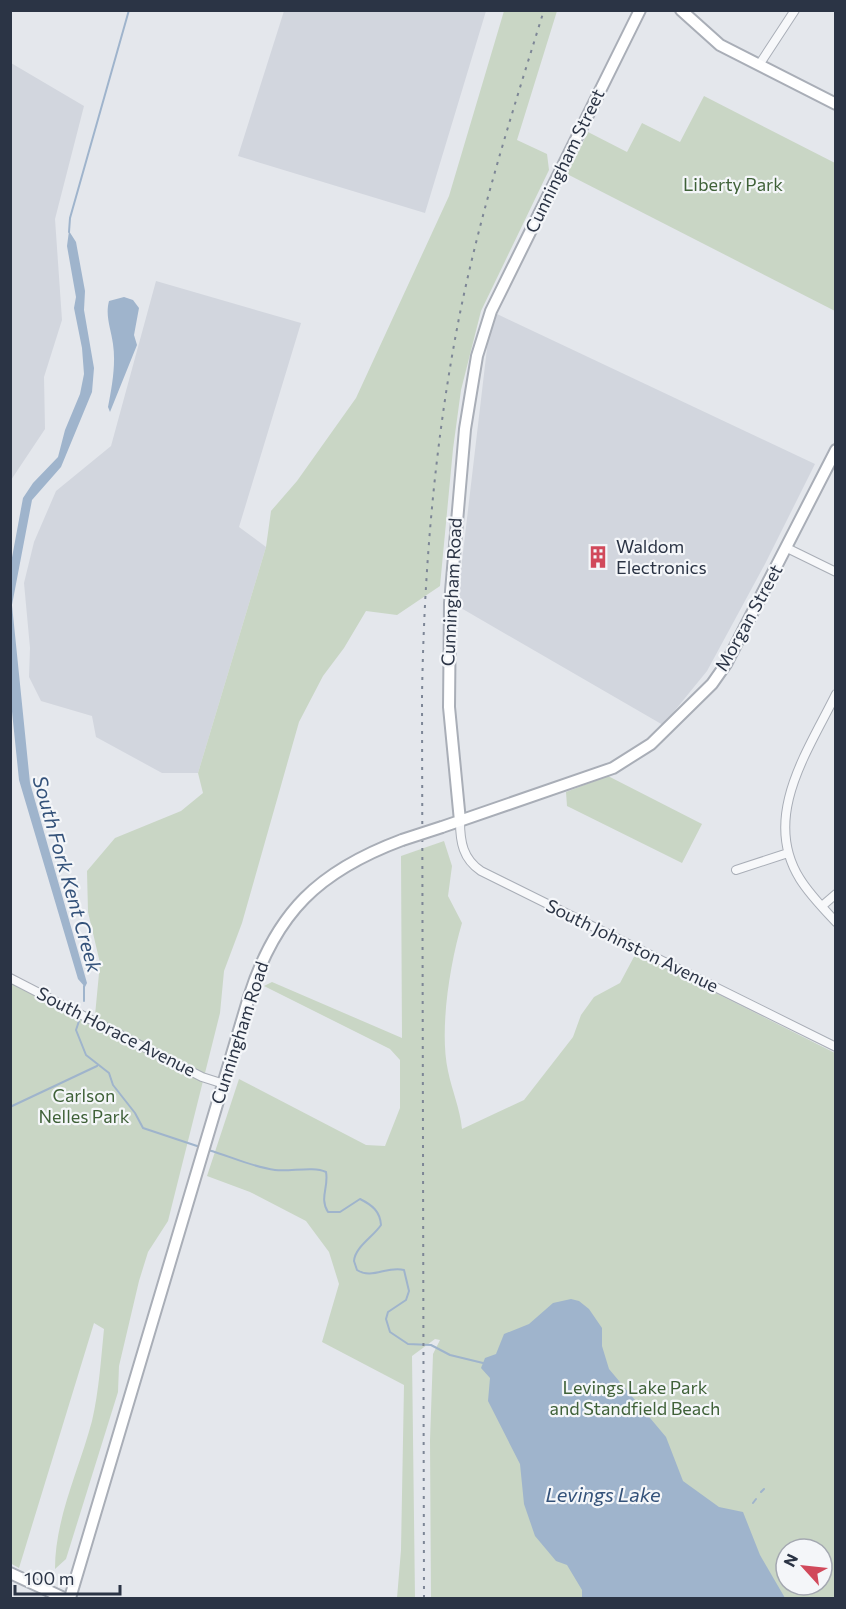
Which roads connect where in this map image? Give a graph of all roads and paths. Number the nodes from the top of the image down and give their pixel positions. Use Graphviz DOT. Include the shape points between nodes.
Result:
graph roads {
  1 [pos="640,10"];
  2 [pos="681,10"];
  3 [pos="795,10"];
  4 [pos="759,65"];
  5 [pos="836,104"];
  6 [pos="491,311"];
  7 [pos="836,450"];
  8 [pos="787,548"];
  9 [pos="836,572"];
  10 [pos="836,694"];
  11 [pos="460,822"];
  12 [pos="788,854"];
  13 [pos="736,870"];
  14 [pos="836,894"];
  15 [pos="822,906"];
  16 [pos="836,922"];
  17 [pos="10,978"];
  18 [pos="836,1047"];
  19 [pos="224,1083"];
  20 [pos="10,1573"];
  21 [pos="64,1599"];
  22 [pos="70,1599"];
  1 -- 6 [label="main road, Cunningham Street"];
  2 -- 4 [label="main road" via="720,45"];
  3 -- 4 [label="street"];
  4 -- 5 [label="main road"];
  6 -- 11 [label="main road, Cunningham Road" via="477,356 465,429 450,603 449,707"];
  7 -- 8 [label="main road, Morgan Street"];
  8 -- 9 [label="street"];
  8 -- 11 [label="main road, Morgan Street" via="726,664 712,684 651,744 605,772"];
  10 -- 12 [label="street" via="787,799 784,828"];
  11 -- 18 [label="street, South Johnston Avenue" via="462,848 470,864 481,871"];
  11 -- 19 [label="main road, Cunningham Road, bridge" via="402,840 340,868 306,896 269,946"];
  12 -- 13 [label="street"];
  12 -- 15 [label="street" via="798,877"];
  14 -- 15 [label="street"];
  15 -- 16 [label="street"];
  17 -- 19 [label="street, South Horace Avenue" via="202,1077"];
  19 -- 22 [label="main road, Cunningham Road"];
  20 -- 21 [label="main road"];
}
